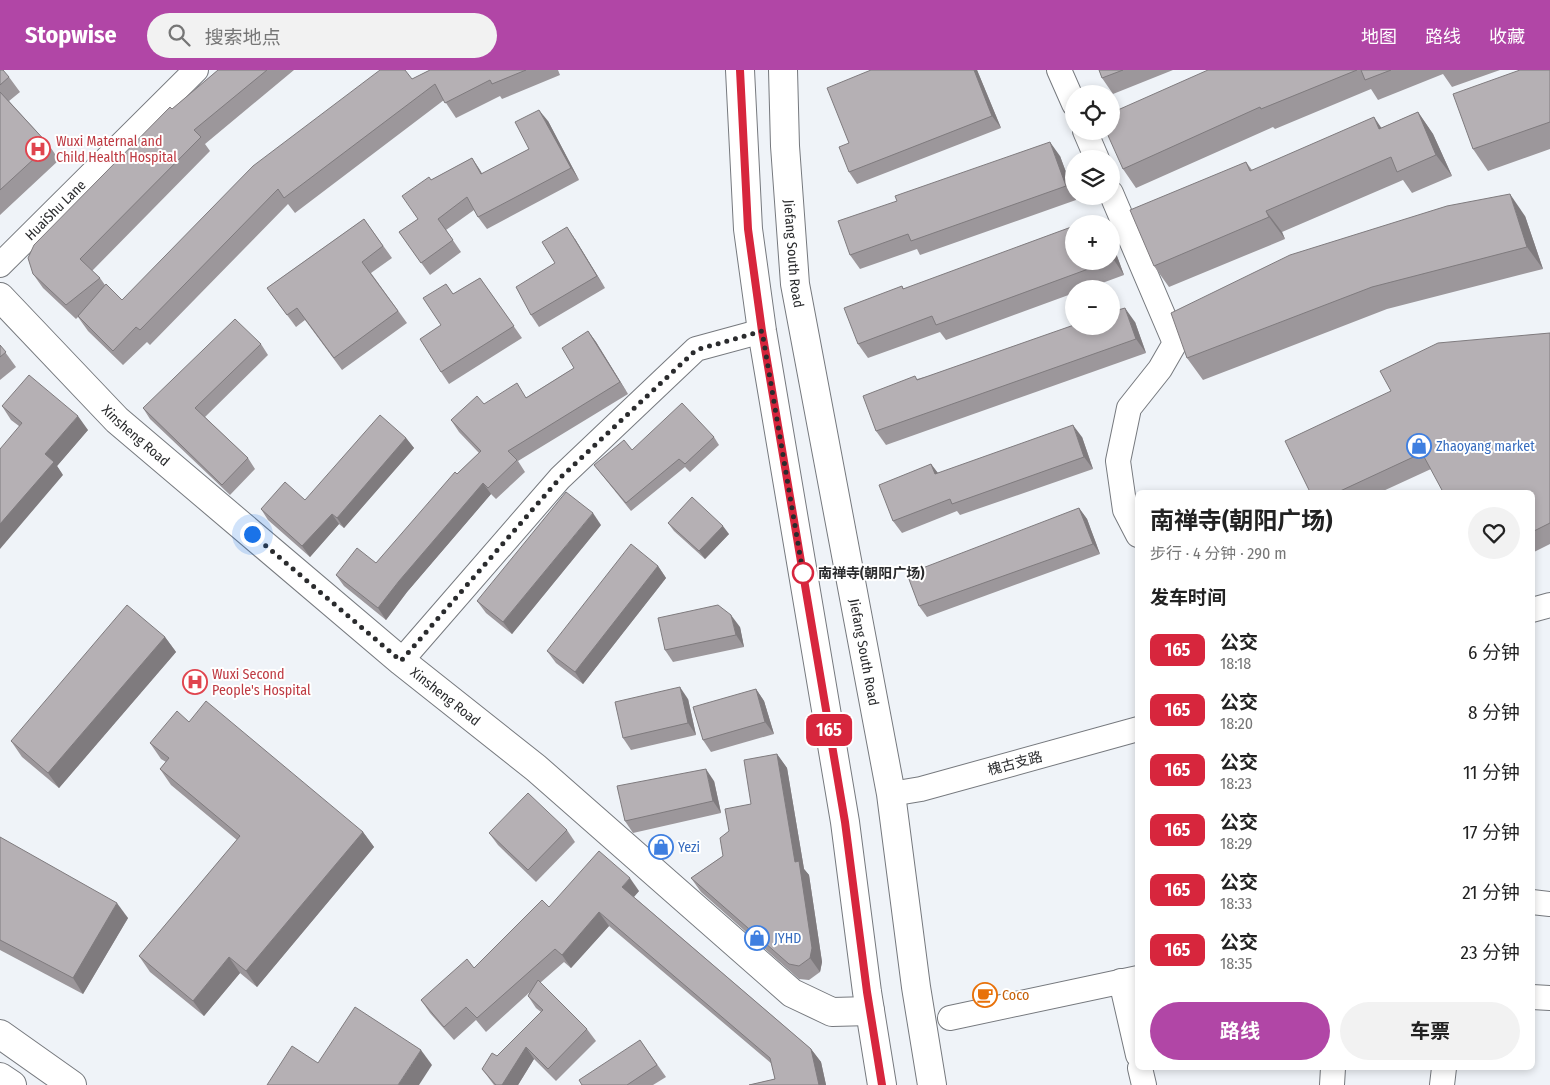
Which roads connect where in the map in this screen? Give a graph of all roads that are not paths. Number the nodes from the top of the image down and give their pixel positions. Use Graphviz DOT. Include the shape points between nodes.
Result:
graph roads {
  1 [pos="196,70"];
  2 [pos="740,70"];
  3 [pos="782,70"];
  4 [pos="1059,70"];
  5 [pos="1066,85"];
  6 [pos="1116,205"];
  7 [pos="0,265"];
  8 [pos="0,297"];
  9 [pos="762,331"];
  10 [pos="1135,529"];
  11 [pos="1550,605"];
  12 [pos="1535,609"];
  13 [pos="401,661"];
  14 [pos="1135,730"];
  15 [pos="891,794"];
  16 [pos="1535,902"];
  17 [pos="1550,904"];
  18 [pos="1129,980"];
  19 [pos="1535,997"];
  20 [pos="1550,998"];
  21 [pos="870,1011"];
  22 [pos="950,1018"];
  23 [pos="1135,1030"];
  24 [pos="0,1034"];
  25 [pos="1140,1070"];
  26 [pos="1333,1070"];
  27 [pos="1444,1070"];
  28 [pos="0,1077"];
  29 [pos="12,1085"];
  30 [pos="72,1085"];
  31 [pos="882,1085"];
  32 [pos="932,1085"];
  33 [pos="1144,1085"];
  34 [pos="1332,1085"];
  35 [pos="1442,1085"];
  1 -- 7 [label="street, HuaiShu Lane"];
  2 -- 9 [label="main road" via="748,229"];
  3 -- 15 [label="main road, Jiefang South Road" via="796,284"];
  4 -- 5 [label="street"];
  6 -- 10 [label="street" via="1175,343 1160,369 1129,408 1118,461 1125,510"];
  8 -- 13 [label="main road, Xinsheng Road" via="117,420"];
  9 -- 13 [label="street" via="696,350 560,478"];
  9 -- 21 [label="main road" via="845,822"];
  11 -- 12 [label="street"];
  13 -- 21 [label="main road, Xinsheng Road" via="536,768 792,993 832,1012"];
  14 -- 15 [label="street, 槐古支路" via="921,789"];
  15 -- 32 [label="main road, Jiefang South Road"];
  16 -- 17 [label="street"];
  18 -- 22 [label="street"];
  18 -- 23 [label="street"];
  19 -- 20 [label="street"];
  21 -- 31 [label="main road"];
  24 -- 30 [label="main road"];
  25 -- 33 [label="street"];
  26 -- 34 [label="street"];
  27 -- 35 [label="street"];
  28 -- 29 [label="main road"];
}
